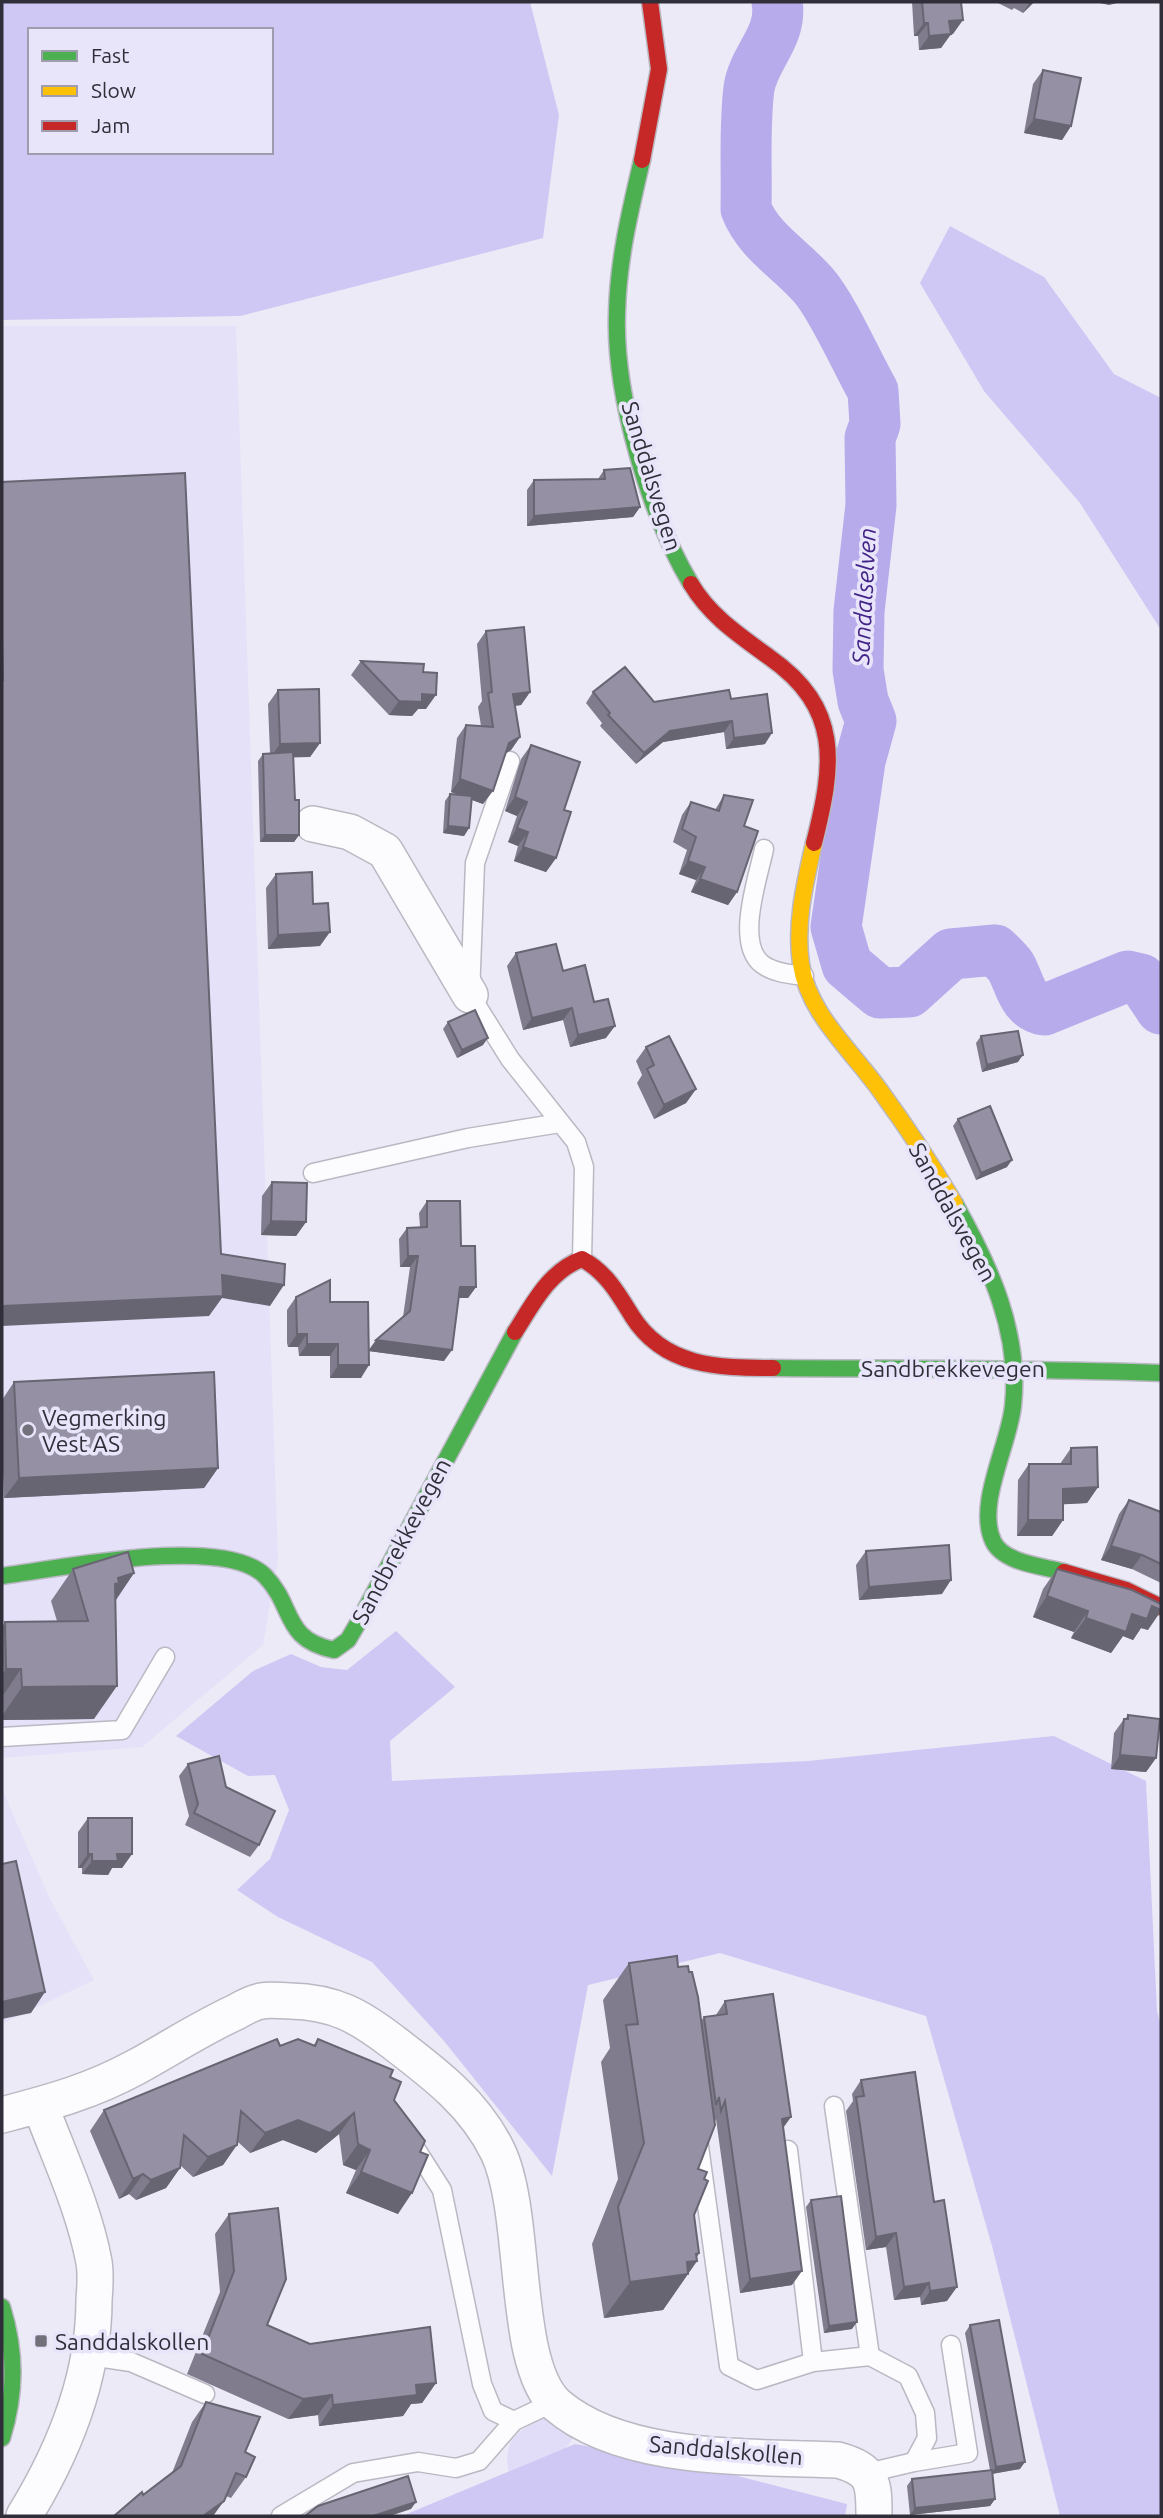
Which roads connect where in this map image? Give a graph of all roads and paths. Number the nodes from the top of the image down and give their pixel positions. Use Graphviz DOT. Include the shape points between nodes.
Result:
graph roads {
  1 [pos="650,2"];
  2 [pos="510,761"];
  3 [pos="313,824"];
  4 [pos="764,849"];
  5 [pos="804,976"];
  6 [pos="470,995"];
  7 [pos="560,1123"];
  8 [pos="313,1173"];
  9 [pos="582,1259"];
  10 [pos="1013,1367"];
  11 [pos="1161,1373"];
  12 [pos="2,1576"];
  13 [pos="1161,1607"];
  14 [pos="165,1657"];
  15 [pos="2,1737"];
  16 [pos="40,2105"];
  17 [pos="834,2106"];
  18 [pos="2,2115"];
  19 [pos="696,2126"];
  20 [pos="404,2131"];
  21 [pos="788,2150"];
  22 [pos="2,2306"];
  23 [pos="951,2346"];
  24 [pos="90,2356"];
  25 [pos="870,2356"];
  26 [pos="813,2362"];
  27 [pos="205,2394"];
  28 [pos="554,2402"];
  29 [pos="514,2421"];
  30 [pos="2,2438"];
  31 [pos="914,2462"];
  32 [pos="867,2473"];
  33 [pos="24,2516"];
  34 [pos="281,2516"];
  35 [pos="874,2516"];
  1 -- 5 [label="street, Sanddalsvegen" via="659,71 623,249 617,333 621,369 640,455 678,561 712,612 798,681 815,700 822,717 828,771 797,931"];
  2 -- 6 [label="lane" via="475,863"];
  3 -- 6 [label="street" via="350,832 385,850"];
  4 -- 5 [label="lane" via="748,932 750,946 763,965"];
  5 -- 10 [label="street, Sanddalsvegen" via="839,1040 901,1119 973,1241 1014,1345"];
  6 -- 7 [label="lane" via="510,1059"];
  7 -- 8 [label="lane" via="468,1138"];
  7 -- 9 [label="lane" via="576,1142 584,1167"];
  9 -- 10 [label="street, Sandbrekkevegen" via="610,1279 642,1331 686,1361 716,1368"];
  9 -- 12 [label="street, Sandbrekkevegen" via="568,1264 547,1283 507,1345 358,1623 348,1640 334,1650 314,1648 303,1640 266,1577 249,1564 228,1559 170,1556"];
  10 -- 11 [label="street, Sandbrekkevegen"];
  10 -- 13 [label="street, Sanddalsvegen" via="1013,1408 989,1509 995,1548 1003,1555 1126,1590"];
  14 -- 15 [label="lane" via="122,1730"];
  16 -- 18 [label="street, Sanddalskollen"];
  16 -- 24 [label="street" via="95,2263"];
  16 -- 28 [label="street, Sanddalskollen" via="78,2096 261,2000 317,2002 360,2017 444,2081 476,2115 499,2153 514,2197 527,2332 536,2370"];
  17 -- 25 [label="lane"];
  19 -- 26 [label="lane" via="729,2366 757,2380"];
  20 -- 29 [label="lane" via="442,2190 482,2384 493,2411"];
  21 -- 26 [label="lane"];
  22 -- 30 [label="street" via="12,2334 15,2374"];
  23 -- 31 [label="lane" via="968,2453"];
  24 -- 27 [label="lane" via="131,2362"];
  24 -- 33 [label="street" via="54,2468"];
  25 -- 26 [label="lane"];
  25 -- 31 [label="lane" via="908,2376 925,2413 927,2438"];
  28 -- 29 [label="lane"];
  28 -- 32 [label="street, Sanddalskollen" via="586,2425 627,2440 709,2453 838,2460"];
  29 -- 34 [label="lane" via="479,2461 456,2468 418,2462 353,2473"];
  31 -- 32 [label="lane"];
  32 -- 35 [label="street" via="874,2489"];
}
